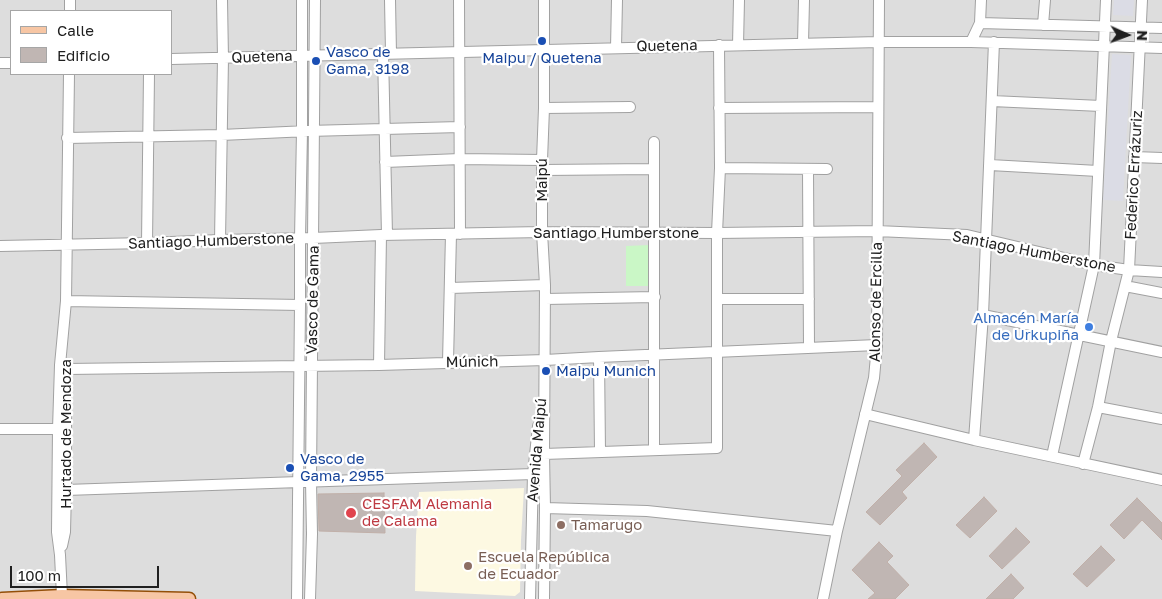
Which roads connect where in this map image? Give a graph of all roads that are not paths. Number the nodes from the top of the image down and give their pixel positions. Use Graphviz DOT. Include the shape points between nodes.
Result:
graph roads {
  1 [pos="222,0"];
  2 [pos="302,0"];
  3 [pos="315,0"];
  4 [pos="390,0"];
  5 [pos="459,0"];
  6 [pos="544,0"];
  7 [pos="617,0"];
  8 [pos="739,0"];
  9 [pos="804,0"];
  10 [pos="879,0"];
  11 [pos="981,0"];
  12 [pos="1044,0"];
  13 [pos="1106,0"];
  14 [pos="1142,0"];
  15 [pos="980,23"];
  16 [pos="1043,24"];
  17 [pos="1105,26"];
  18 [pos="1141,27"];
  19 [pos="1162,28"];
  20 [pos="879,42"];
  21 [pos="971,42"];
  22 [pos="994,42"];
  23 [pos="803,43"];
  24 [pos="719,45"];
  25 [pos="738,45"];
  26 [pos="1104,46"];
  27 [pos="1140,47"];
  28 [pos="616,48"];
  29 [pos="1162,48"];
  30 [pos="544,50"];
  31 [pos="459,51"];
  32 [pos="387,53"];
  33 [pos="301,55"];
  34 [pos="315,55"];
  35 [pos="223,58"];
  36 [pos="172,59"];
  37 [pos="69,75"];
  38 [pos="149,75"];
  39 [pos="992,101"];
  40 [pos="1101,106"];
  41 [pos="630,107"];
  42 [pos="878,107"];
  43 [pos="544,108"];
  44 [pos="719,108"];
  45 [pos="460,127"];
  46 [pos="385,129"];
  47 [pos="302,131"];
  48 [pos="313,131"];
  49 [pos="222,135"];
  50 [pos="148,136"];
  51 [pos="67,138"];
  52 [pos="654,142"];
  53 [pos="1134,157"];
  54 [pos="1162,158"];
  55 [pos="460,159"];
  56 [pos="385,162"];
  57 [pos="542,165"];
  58 [pos="990,165"];
  59 [pos="720,168"];
  60 [pos="654,169"];
  61 [pos="808,169"];
  62 [pos="827,169"];
  63 [pos="1098,171"];
  64 [pos="877,231"];
  65 [pos="542,232"];
  66 [pos="655,232"];
  67 [pos="809,232"];
  68 [pos="718,233"];
  69 [pos="455,234"];
  70 [pos="384,235"];
  71 [pos="300,238"];
  72 [pos="313,238"];
  73 [pos="986,239"];
  74 [pos="220,240"];
  75 [pos="148,243"];
  76 [pos="66,245"];
  77 [pos="0,246"];
  78 [pos="1094,265"];
  79 [pos="1129,270"];
  80 [pos="1162,272"];
  81 [pos="545,285"];
  82 [pos="1125,286"];
  83 [pos="450,288"];
  84 [pos="1162,293"];
  85 [pos="655,297"];
  86 [pos="545,298"];
  87 [pos="717,299"];
  88 [pos="809,299"];
  89 [pos="66,301"];
  90 [pos="300,305"];
  91 [pos="65,313"];
  92 [pos="983,315"];
  93 [pos="1080,335"];
  94 [pos="1111,341"];
  95 [pos="877,345"];
  96 [pos="809,348"];
  97 [pos="717,352"];
  98 [pos="1162,352"];
  99 [pos="655,355"];
  100 [pos="599,357"];
  101 [pos="545,360"];
  102 [pos="448,362"];
  103 [pos="379,365"];
  104 [pos="300,366"];
  105 [pos="312,366"];
  106 [pos="66,369"];
  107 [pos="1098,407"];
  108 [pos="865,414"];
  109 [pos="1162,419"];
  110 [pos="0,429"];
  111 [pos="62,429"];
  112 [pos="974,440"];
  113 [pos="654,450"];
  114 [pos="600,452"];
  115 [pos="544,454"];
  116 [pos="1052,456"];
  117 [pos="1083,464"];
  118 [pos="533,474"];
  119 [pos="1162,480"];
  120 [pos="311,481"];
  121 [pos="299,482"];
  122 [pos="66,490"];
  123 [pos="545,508"];
  124 [pos="836,531"];
  125 [pos="60,555"];
  126 [pos="62,598"];
  127 [pos="2,599"];
  128 [pos="189,599"];
  129 [pos="297,599"];
  130 [pos="310,599"];
  131 [pos="530,599"];
  132 [pos="544,599"];
  133 [pos="823,599"];
  1 -- 35 [label="street"];
  2 -- 33 [label="street, Vasco de Gama"];
  3 -- 34 [label="street, Vasco de Gama"];
  4 -- 32 [label="street"];
  5 -- 31 [label="street"];
  6 -- 30 [label="street, Maipú"];
  7 -- 28 [label="street"];
  8 -- 25 [label="street"];
  9 -- 23 [label="street"];
  10 -- 20 [label="street, Alonso de Ercilla"];
  11 -- 15 [label="street"];
  12 -- 16 [label="street"];
  13 -- 17 [label="street"];
  14 -- 18 [label="street, Federico Errázuriz"];
  15 -- 16 [label="street"];
  15 -- 21 [label="street"];
  16 -- 17 [label="street"];
  17 -- 18 [label="street"];
  17 -- 26 [label="street"];
  18 -- 19 [label="street"];
  18 -- 27 [label="street, Federico Errázuriz"];
  20 -- 21 [label="street, Quetena"];
  20 -- 23 [label="street, Quetena"];
  20 -- 42 [label="street, Alonso de Ercilla"];
  21 -- 22 [label="street, Quetena"];
  22 -- 26 [label="street, Quetena"];
  22 -- 39 [label="street"];
  23 -- 25 [label="street, Quetena"];
  24 -- 25 [label="street, Quetena"];
  24 -- 28 [label="street, Quetena"];
  24 -- 44 [label="street"];
  26 -- 27 [label="street, Quetena"];
  26 -- 40 [label="street"];
  27 -- 29 [label="street, Quetena"];
  27 -- 53 [label="street, Federico Errázuriz"];
  28 -- 30 [label="street, Quetena"];
  30 -- 31 [label="street, Quetena"];
  30 -- 43 [label="street, Maipú"];
  31 -- 32 [label="street, Quetena"];
  31 -- 45 [label="street"];
  32 -- 34 [label="street, Quetena"];
  32 -- 46 [label="street"];
  33 -- 34 [label="street, Quetena"];
  33 -- 35 [label="street, Quetena"];
  33 -- 47 [label="street, Vasco de Gama"];
  34 -- 48 [label="street, Vasco de Gama"];
  35 -- 36 [label="street, Quetena"];
  35 -- 49 [label="street"];
  37 -- 51 [label="street, Hurtado de Mendoza"];
  38 -- 50 [label="street"];
  39 -- 40 [label="street"];
  39 -- 58 [label="street"];
  40 -- 63 [label="street"];
  41 -- 43 [label="street"];
  42 -- 44 [label="street"];
  42 -- 64 [label="street, Alonso de Ercilla"];
  43 -- 57 [label="street, Maipú"];
  44 -- 59 [label="street"];
  45 -- 46 [label="street"];
  45 -- 55 [label="street"];
  46 -- 48 [label="street"];
  46 -- 56 [label="street"];
  47 -- 48 [label="street"];
  47 -- 49 [label="street"];
  47 -- 71 [label="street, Vasco de Gama"];
  48 -- 72 [label="street, Vasco de Gama"];
  49 -- 50 [label="street"];
  49 -- 74 [label="street"];
  50 -- 51 [label="street"];
  50 -- 75 [label="street"];
  51 -- 76 [label="street, Hurtado de Mendoza"];
  52 -- 60 [label="street"];
  53 -- 54 [label="street"];
  53 -- 79 [label="street, Federico Errázuriz"];
  55 -- 56 [label="street"];
  55 -- 57 [label="street"];
  55 -- 69 [label="street"];
  56 -- 70 [label="street"];
  57 -- 60 [label="street"];
  57 -- 65 [label="street, Maipú"];
  58 -- 63 [label="street"];
  58 -- 73 [label="street"];
  59 -- 61 [label="street"];
  59 -- 68 [label="street"];
  60 -- 66 [label="street"];
  61 -- 62 [label="street"];
  61 -- 67 [label="street"];
  63 -- 78 [label="street"];
  64 -- 67 [label="street, Santiago Humberstone"];
  64 -- 73 [label="street, Santiago Humberstone" via="967,235"];
  64 -- 95 [label="street, Alonso de Ercilla"];
  65 -- 66 [label="street, Santiago Humberstone"];
  65 -- 69 [label="street, Santiago Humberstone"];
  65 -- 81 [label="street, Maipú"];
  66 -- 68 [label="street, Santiago Humberstone"];
  66 -- 85 [label="street"];
  67 -- 68 [label="street, Santiago Humberstone"];
  67 -- 88 [label="street"];
  68 -- 87 [label="street"];
  69 -- 70 [label="street, Santiago Humberstone"];
  69 -- 83 [label="street"];
  70 -- 72 [label="street, Santiago Humberstone"];
  70 -- 103 [label="street"];
  71 -- 72 [label="street, Santiago Humberstone"];
  71 -- 74 [label="street, Santiago Humberstone"];
  71 -- 90 [label="street, Vasco de Gama"];
  72 -- 105 [label="street, Vasco de Gama"];
  73 -- 78 [label="street, Santiago Humberstone"];
  73 -- 92 [label="street"];
  74 -- 75 [label="street, Santiago Humberstone"];
  75 -- 76 [label="street, Santiago Humberstone"];
  76 -- 77 [label="street, Santiago Humberstone"];
  76 -- 89 [label="street, Hurtado de Mendoza"];
  78 -- 79 [label="street, Santiago Humberstone"];
  78 -- 93 [label="street"];
  79 -- 80 [label="street, Santiago Humberstone"];
  79 -- 82 [label="street, Federico Errázuriz"];
  81 -- 83 [label="street"];
  81 -- 86 [label="street, Maipú"];
  82 -- 84 [label="street"];
  82 -- 94 [label="street, Federico Errázuriz"];
  83 -- 102 [label="street"];
  85 -- 86 [label="street"];
  85 -- 99 [label="street"];
  86 -- 101 [label="street, Maipú"];
  87 -- 88 [label="street"];
  87 -- 97 [label="street"];
  88 -- 96 [label="street"];
  89 -- 90 [label="street"];
  89 -- 91 [label="street, Hurtado de Mendoza"];
  90 -- 104 [label="street, Vasco de Gama"];
  91 -- 106 [label="street, Hurtado de Mendoza"];
  91 -- 111 [label="street, Hurtado de Mendoza" via="60,365"];
  92 -- 93 [label="street"];
  92 -- 112 [label="street"];
  93 -- 94 [label="street"];
  93 -- 116 [label="street"];
  94 -- 98 [label="street"];
  94 -- 107 [label="street, Federico Errázuriz"];
  95 -- 96 [label="street, Múnich"];
  95 -- 108 [label="street, Alonso de Ercilla" via="874,378"];
  96 -- 97 [label="street, Múnich"];
  97 -- 99 [label="street, Múnich"];
  97 -- 113 [label="street" via="717,448"];
  99 -- 100 [label="street, Múnich"];
  99 -- 113 [label="street"];
  100 -- 101 [label="street, Múnich"];
  100 -- 114 [label="street"];
  101 -- 102 [label="street, Múnich"];
  101 -- 115 [label="street, Avenida Maipú"];
  101 -- 118 [label="street, Avenida Maipú"];
  102 -- 103 [label="street, Múnich"];
  103 -- 105 [label="street, Múnich"];
  104 -- 105 [label="street, Múnich"];
  104 -- 106 [label="street, Múnich"];
  104 -- 121 [label="street, Vasco de Gama"];
  105 -- 120 [label="street, Vasco de Gama"];
  106 -- 111 [label="street, Hurtado de Mendoza"];
  107 -- 109 [label="street"];
  107 -- 117 [label="street, Federico Errázuriz"];
  108 -- 112 [label="street"];
  108 -- 124 [label="street, Alonso de Ercilla"];
  110 -- 111 [label="street"];
  111 -- 122 [label="street, Hurtado de Mendoza"];
  111 -- 125 [label="street, Hurtado de Mendoza" via="57,532"];
  112 -- 116 [label="street"];
  113 -- 114 [label="street"];
  114 -- 115 [label="street"];
  115 -- 123 [label="street, Avenida Maipú"];
  116 -- 117 [label="street"];
  117 -- 119 [label="street"];
  118 -- 120 [label="street"];
  118 -- 131 [label="street, Avenida Maipú"];
  120 -- 121 [label="street"];
  120 -- 130 [label="street, Vasco de Gama"];
  121 -- 122 [label="street"];
  121 -- 129 [label="street, Vasco de Gama"];
  122 -- 125 [label="street, Hurtado de Mendoza" via="65,532"];
  123 -- 124 [label="street" via="648,511"];
  123 -- 132 [label="street, Avenida Maipú"];
  124 -- 133 [label="street, Alonso de Ercilla"];
  125 -- 126 [label="street, Hurtado de Mendoza"];
  126 -- 127 [label="main road"];
  126 -- 128 [label="main road"];
}
